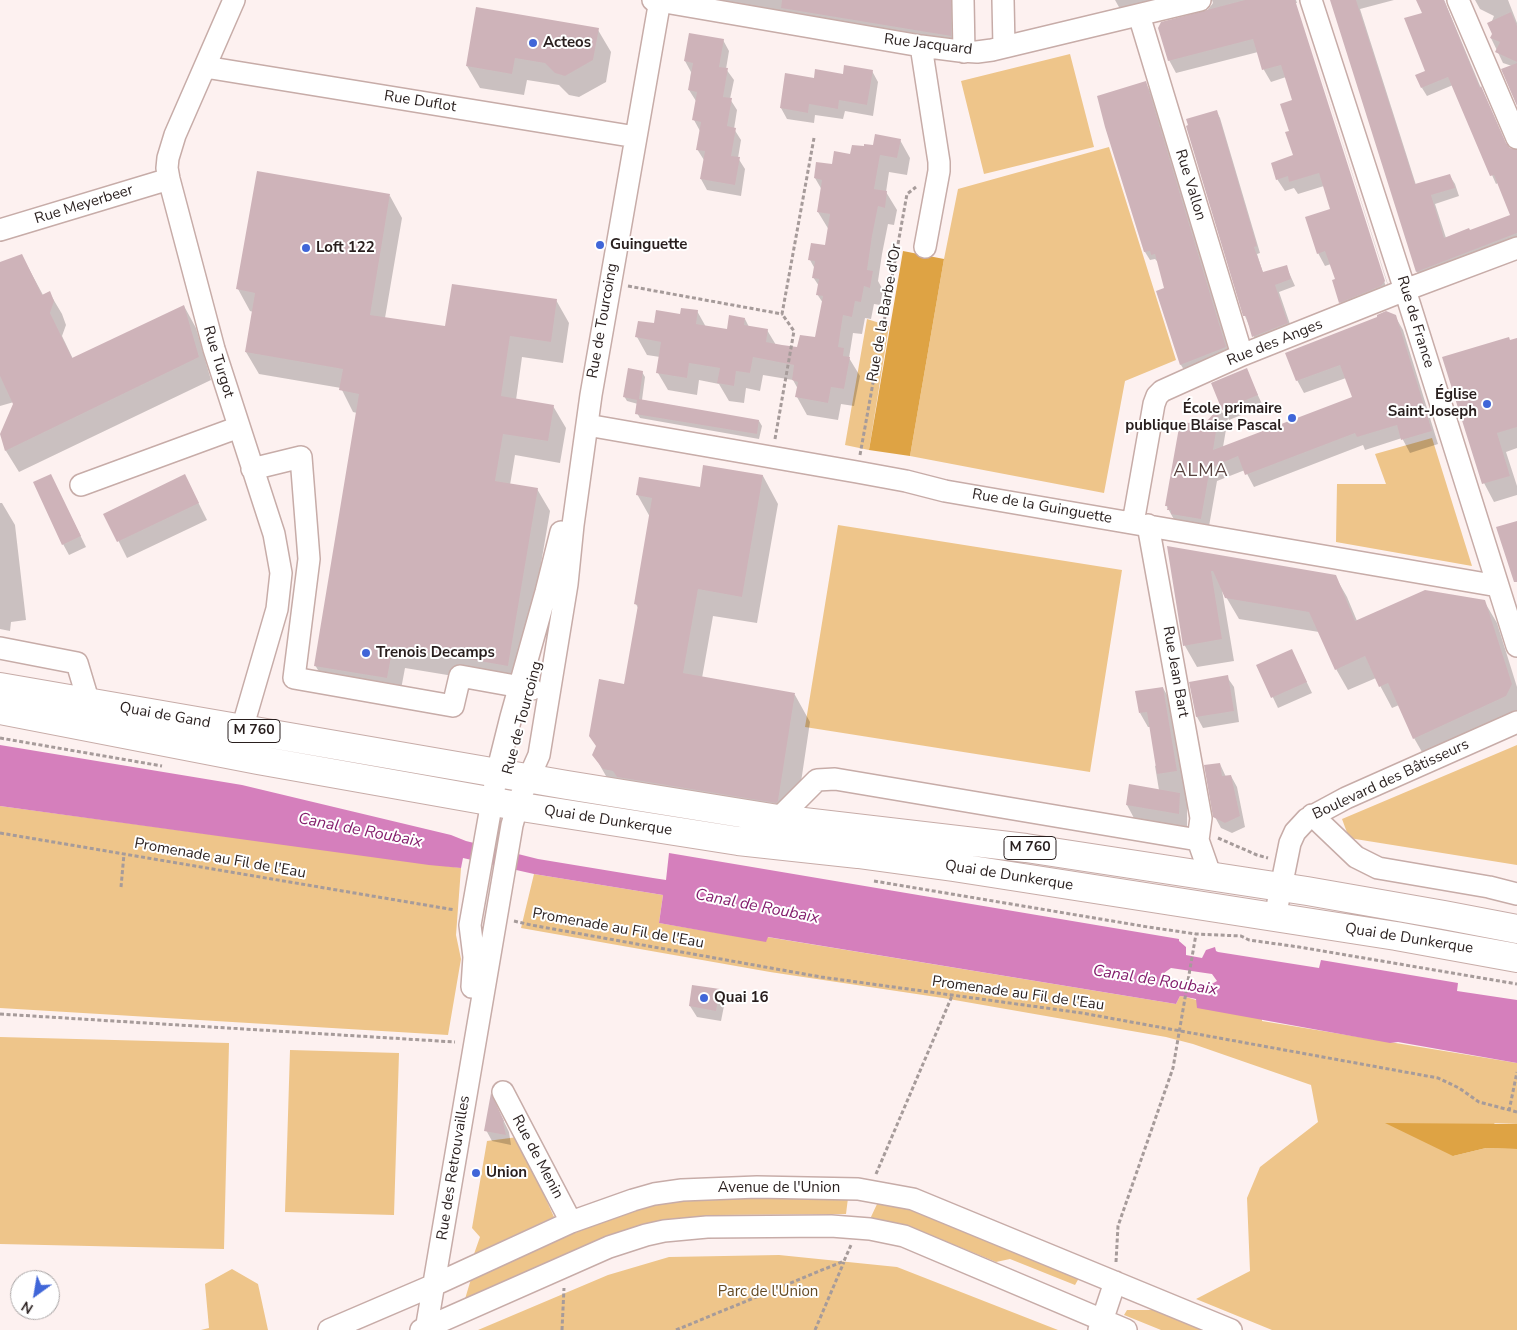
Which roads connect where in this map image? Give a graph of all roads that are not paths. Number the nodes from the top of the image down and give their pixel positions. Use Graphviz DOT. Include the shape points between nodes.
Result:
graph roads {
  1 [pos="234,0"];
  2 [pos="657,0"];
  3 [pos="963,0"];
  4 [pos="1003,0"];
  5 [pos="1200,0"];
  6 [pos="1311,0"];
  7 [pos="1458,0"];
  8 [pos="1138,15"];
  9 [pos="921,46"];
  10 [pos="1004,47"];
  11 [pos="964,52"];
  12 [pos="205,67"];
  13 [pos="636,137"];
  14 [pos="1517,138"];
  15 [pos="168,179"];
  16 [pos="0,230"];
  17 [pos="925,247"];
  18 [pos="1517,248"];
  19 [pos="1405,290"];
  20 [pos="1242,355"];
  21 [pos="590,396"];
  22 [pos="587,425"];
  23 [pos="238,427"];
  24 [pos="252,469"];
  25 [pos="81,486"];
  26 [pos="1140,524"];
  27 [pos="1498,586"];
  28 [pos="1517,646"];
  29 [pos="0,648"];
  30 [pos="0,687"];
  31 [pos="533,689"];
  32 [pos="89,702"];
  33 [pos="0,710"];
  34 [pos="1517,722"];
  35 [pos="242,729"];
  36 [pos="522,772"];
  37 [pos="507,814"];
  38 [pos="1312,815"];
  39 [pos="778,819"];
  40 [pos="1198,840"];
  41 [pos="1283,875"];
  42 [pos="1211,877"];
  43 [pos="1517,894"];
  44 [pos="488,908"];
  45 [pos="1275,917"];
  46 [pos="1517,929"];
  47 [pos="1517,958"];
  48 [pos="503,1092"];
  49 [pos="571,1222"];
  50 [pos="1115,1282"];
  51 [pos="434,1284"];
  52 [pos="1100,1325"];
  53 [pos="430,1328"];
  54 [pos="329,1330"];
  55 [pos="1126,1330"];
  56 [pos="1231,1330"];
  1 -- 12 [label="street, Rue Turgot"];
  2 -- 9 [label="street, Rue Jacquard"];
  2 -- 13 [label="street, Rue de Tourcoing"];
  3 -- 11 [label="street"];
  4 -- 10 [label="street"];
  5 -- 8 [label="street, Rue Jacquard"];
  6 -- 19 [label="street, Rue de France"];
  7 -- 14 [label="street"];
  8 -- 10 [label="street, Rue Jacquard"];
  8 -- 20 [label="street, Rue Vallon"];
  9 -- 11 [label="street, Rue Jacquard"];
  9 -- 17 [label="street, Rue de la Barbe d'Or" via="939,172"];
  10 -- 11 [label="street, Rue Jacquard"];
  12 -- 13 [label="street, Rue Duflot"];
  12 -- 15 [label="street, Rue Turgot" via="171,146"];
  13 -- 21 [label="street, Rue de Tourcoing"];
  15 -- 16 [label="street, Rue Meyerbeer"];
  15 -- 23 [label="street, Rue Turgot"];
  18 -- 19 [label="street, Rue des Anges"];
  19 -- 20 [label="street, Rue des Anges"];
  19 -- 27 [label="street, Rue de France"];
  20 -- 26 [label="street, Rue des Anges" via="1165,389 1157,396"];
  21 -- 22 [label="street, Rue de Tourcoing"];
  21 -- 31 [label="street" via="556,556"];
  22 -- 26 [label="street, Rue de la Guinguette"];
  22 -- 31 [label="street, Rue de Tourcoing" via="573,525"];
  23 -- 24 [label="street, Rue Turgot"];
  23 -- 25 [label="street"];
  24 -- 31 [label="street" via="301,457 309,559 294,678 453,706 460,676"];
  24 -- 35 [label="street, Rue Turgot" via="274,534 281,573 277,609"];
  26 -- 27 [label="street, Rue de la Guinguette"];
  26 -- 40 [label="street, Rue Jean Bart" via="1188,741 1201,818"];
  27 -- 28 [label="street, Rue de France"];
  29 -- 32 [label="street" via="77,663"];
  30 -- 32 [label="main road, Quai de Gand / M 760"];
  31 -- 36 [label="street, Rue de Tourcoing"];
  31 -- 36 [label="street, Rue de Tourcoing"];
  32 -- 35 [label="main road, Quai de Gand / M 760"];
  33 -- 37 [label="main road, Quai de Gand / M 760" via="258,760"];
  34 -- 38 [label="street, Boulevard des Bâtisseurs"];
  35 -- 36 [label="main road, Quai de Gand / M 760"];
  36 -- 37 [label="street, Rue de Tourcoing"];
  36 -- 37 [label="street"];
  36 -- 39 [label="main road, Quai de Dunkerque / M 760"];
  37 -- 44 [label="street"];
  37 -- 44 [label="street"];
  37 -- 45 [label="main road, Quai de Dunkerque / M 760" via="858,854"];
  38 -- 41 [label="street, Boulevard des Bâtisseurs" via="1295,832"];
  38 -- 43 [label="street" via="1356,857 1378,868"];
  39 -- 40 [label="street" via="817,780 835,779"];
  39 -- 42 [label="main road, Quai de Dunkerque / M 760" via="1026,848"];
  40 -- 42 [label="street"];
  41 -- 42 [label="main road, Quai de Dunkerque / M 760"];
  41 -- 45 [label="street, Boulevard des Bâtisseurs"];
  41 -- 46 [label="main road, Quai de Dunkerque / M 760"];
  44 -- 51 [label="street"];
  44 -- 51 [label="street, Rue des Retrouvailles" via="478,927 480,1005"];
  44 -- 51 [label="street" via="470,925 474,975"];
  45 -- 47 [label="main road, Quai de Dunkerque / M 760"];
  48 -- 49 [label="street, Rue de Menin"];
  49 -- 50 [label="street, Avenue de l'Union" via="633,1200 682,1190 805,1187 868,1191 926,1204"];
  49 -- 51 [label="street, Avenue de l'Union"];
  50 -- 52 [label="street"];
  50 -- 56 [label="street, Avenue de l'Union"];
  51 -- 53 [label="street"];
  51 -- 53 [label="street" via="420,1300"];
  51 -- 54 [label="street, Avenue de l'Union"];
  52 -- 53 [label="street" via="904,1236 870,1229 822,1226 707,1227 646,1235 609,1247"];
  52 -- 55 [label="street"];
}
